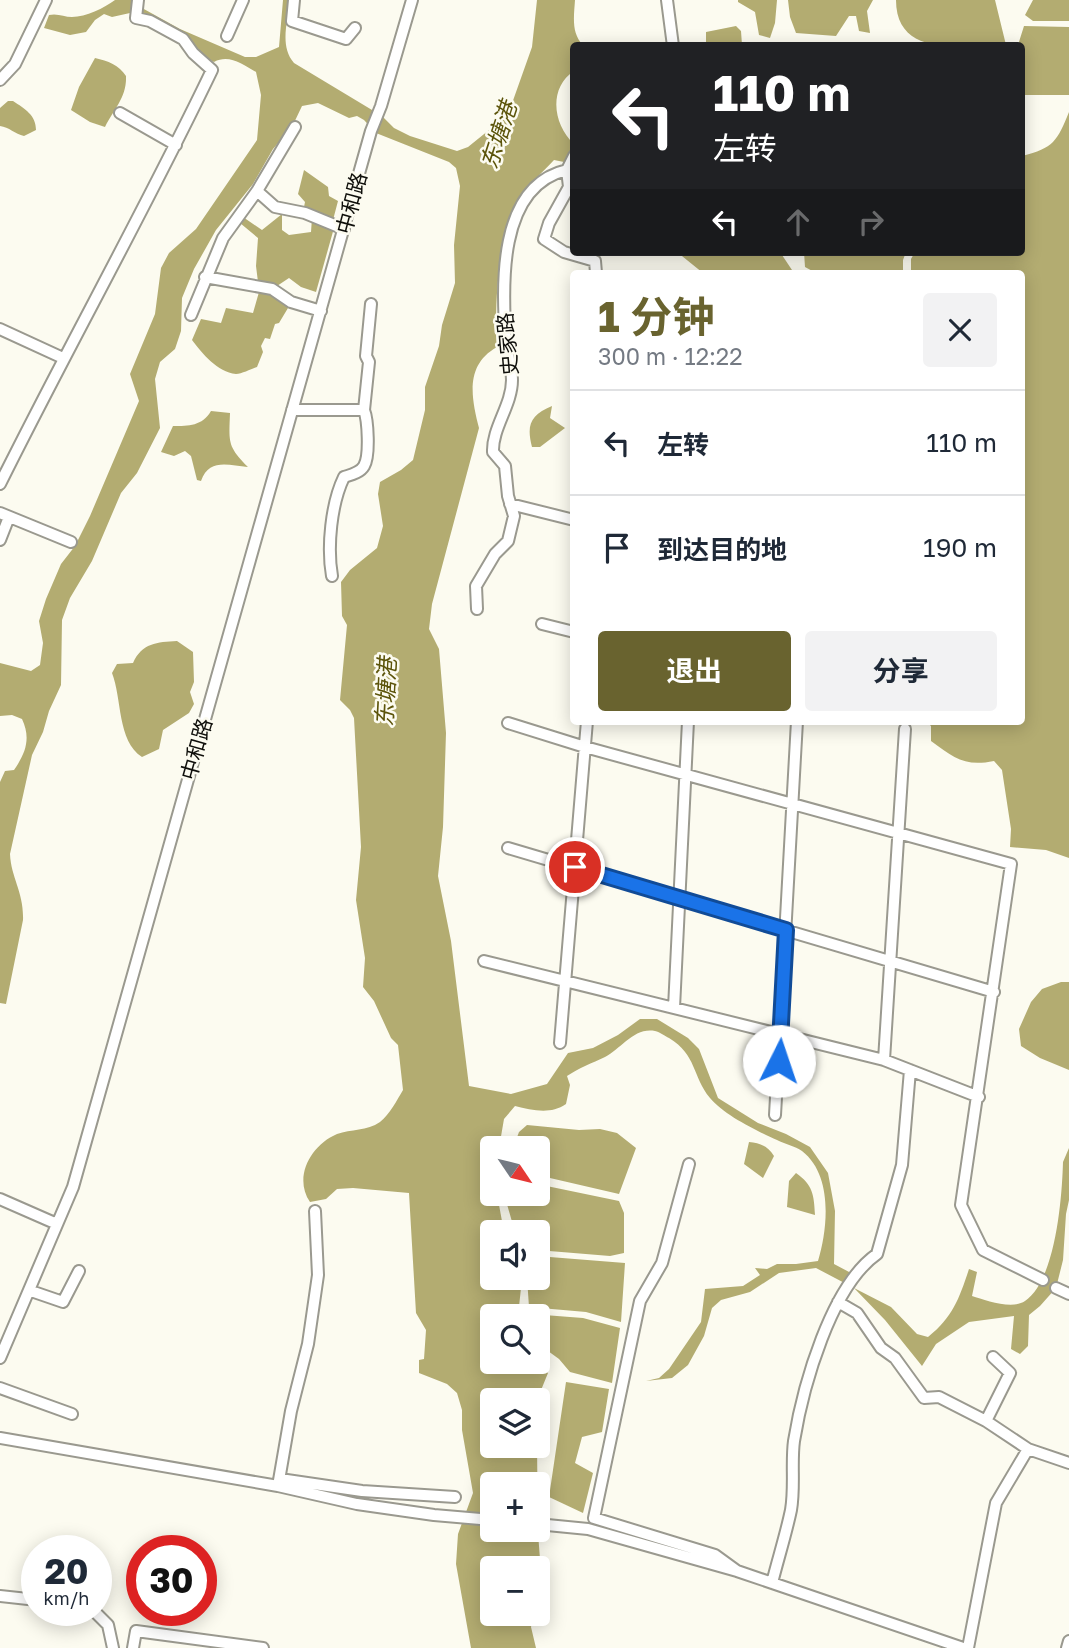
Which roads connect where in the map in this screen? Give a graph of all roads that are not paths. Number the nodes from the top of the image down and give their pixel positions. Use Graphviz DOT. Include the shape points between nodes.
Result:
graph roads {
  1 [pos="46,0"];
  2 [pos="138,0"];
  3 [pos="243,0"];
  4 [pos="294,0"];
  5 [pos="412,0"];
  6 [pos="667,0"];
  7 [pos="355,28"];
  8 [pos="227,36"];
  9 [pos="672,42"];
  10 [pos="0,80"];
  11 [pos="120,113"];
  12 [pos="295,127"];
  13 [pos="176,145"];
  14 [pos="570,164"];
  15 [pos="567,170"];
  16 [pos="257,191"];
  17 [pos="344,229"];
  18 [pos="570,254"];
  19 [pos="577,256"];
  20 [pos="596,270"];
  21 [pos="205,277"];
  22 [pos="371,304"];
  23 [pos="321,311"];
  24 [pos="191,315"];
  25 [pos="0,329"];
  26 [pos="63,358"];
  27 [pos="292,410"];
  28 [pos="364,410"];
  29 [pos="0,484"];
  30 [pos="510,504"];
  31 [pos="5,515"];
  32 [pos="570,519"];
  33 [pos="0,540"];
  34 [pos="71,542"];
  35 [pos="332,576"];
  36 [pos="477,609"];
  37 [pos="542,624"];
  38 [pos="570,631"];
  39 [pos="508,723"];
  40 [pos="587,725"];
  41 [pos="688,725"];
  42 [pos="797,725"];
  43 [pos="905,729"];
  44 [pos="585,747"];
  45 [pos="685,774"];
  46 [pos="793,804"];
  47 [pos="898,833"];
  48 [pos="508,848"];
  49 [pos="575,867"];
  50 [pos="679,898"];
  51 [pos="786,930"];
  52 [pos="484,961"];
  53 [pos="890,961"];
  54 [pos="565,982"];
  55 [pos="993,992"];
  56 [pos="674,1008"];
  57 [pos="780,1034"];
  58 [pos="560,1043"];
  59 [pos="884,1060"];
  60 [pos="910,1070"];
  61 [pos="979,1097"];
  62 [pos="775,1115"];
  63 [pos="689,1164"];
  64 [pos="0,1199"];
  65 [pos="315,1211"];
  66 [pos="57,1224"];
  67 [pos="79,1271"];
  68 [pos="1043,1280"];
  69 [pos="1056,1288"];
  70 [pos="31,1291"];
  71 [pos="1069,1294"];
  72 [pos="838,1302"];
  73 [pos="993,1357"];
  74 [pos="0,1358"];
  75 [pos="0,1388"];
  76 [pos="72,1414"];
  77 [pos="986,1421"];
  78 [pos="0,1438"];
  79 [pos="1028,1449"];
  80 [pos="1069,1463"];
  81 [pos="279,1482"];
  82 [pos="455,1497"];
  83 [pos="480,1519"];
  84 [pos="550,1525"];
  85 [pos="737,1571"];
  86 [pos="772,1583"];
  87 [pos="0,1596"];
  88 [pos="21,1598"];
  89 [pos="108,1626"];
  90 [pos="1069,1642"];
  91 [pos="113,1648"];
  92 [pos="134,1648"];
  93 [pos="263,1648"];
  94 [pos="966,1648"];
  95 [pos="1067,1648"];
  1 -- 10 [label="street" via="15,64"];
  2 -- 13 [label="street" via="136,18 183,39 212,70"];
  3 -- 8 [label="street"];
  4 -- 7 [label="street" via="292,21 346,39"];
  5 -- 17 [label="street, 中和路"];
  6 -- 9 [label="street"];
  11 -- 13 [label="street"];
  12 -- 16 [label="street"];
  13 -- 26 [label="street"];
  14 -- 15 [label="street"];
  15 -- 18 [label="street" via="569,187 544,239"];
  15 -- 30 [label="street, 史家路" via="552,174 528,195 513,223 505,259 506,346 512,381 493,447 495,457 505,466"];
  16 -- 17 [label="street" via="275,207"];
  16 -- 21 [label="street" via="223,238"];
  17 -- 23 [label="street, 中和路"];
  19 -- 20 [label="street" via="594,261"];
  21 -- 23 [label="street" via="272,289 291,302"];
  21 -- 24 [label="street"];
  22 -- 28 [label="street"];
  23 -- 27 [label="street, 中和路"];
  25 -- 26 [label="street"];
  26 -- 29 [label="street"];
  27 -- 28 [label="street"];
  27 -- 66 [label="street, 中和路" via="76,1176"];
  28 -- 35 [label="street" via="369,440 364,467 344,477 338,488 328,555"];
  30 -- 32 [label="street"];
  30 -- 36 [label="street, 史家路" via="514,516 508,541 475,586"];
  31 -- 33 [label="street"];
  31 -- 34 [label="street"];
  37 -- 38 [label="street"];
  39 -- 44 [label="street"];
  40 -- 44 [label="street"];
  41 -- 45 [label="street"];
  42 -- 46 [label="street"];
  43 -- 47 [label="street"];
  44 -- 45 [label="street"];
  44 -- 49 [label="street"];
  45 -- 46 [label="street"];
  45 -- 50 [label="street"];
  46 -- 47 [label="street"];
  46 -- 51 [label="street"];
  47 -- 53 [label="street"];
  47 -- 55 [label="street" via="1011,864"];
  48 -- 49 [label="street"];
  49 -- 50 [label="street"];
  49 -- 54 [label="street"];
  50 -- 51 [label="street"];
  50 -- 56 [label="street"];
  51 -- 53 [label="street"];
  51 -- 57 [label="street"];
  52 -- 54 [label="street"];
  53 -- 55 [label="street"];
  53 -- 59 [label="street"];
  54 -- 56 [label="street"];
  54 -- 58 [label="street"];
  55 -- 61 [label="street"];
  56 -- 57 [label="street"];
  57 -- 59 [label="street"];
  57 -- 62 [label="street"];
  59 -- 60 [label="street"];
  60 -- 61 [label="street"];
  60 -- 72 [label="street" via="902,1165 877,1254"];
  61 -- 68 [label="street" via="961,1205 983,1250"];
  63 -- 85 [label="street" via="662,1263 640,1301 594,1518 715,1555"];
  64 -- 66 [label="street"];
  65 -- 81 [label="street" via="318,1275"];
  66 -- 70 [label="street, 中和路"];
  67 -- 70 [label="street" via="64,1303"];
  69 -- 71 [label="street"];
  70 -- 74 [label="street, 中和路"];
  72 -- 77 [label="street" via="857,1313 924,1398 939,1397"];
  72 -- 86 [label="street" via="810,1372 794,1442 791,1508"];
  73 -- 77 [label="street" via="1010,1373"];
  75 -- 76 [label="street"];
  77 -- 79 [label="street"];
  78 -- 81 [label="street"];
  79 -- 80 [label="street"];
  79 -- 94 [label="street" via="996,1503"];
  81 -- 82 [label="street"];
  81 -- 83 [label="street" via="357,1504"];
  84 -- 85 [label="street" via="588,1529"];
  85 -- 86 [label="street"];
  86 -- 94 [label="street"];
  87 -- 88 [label="street"];
  89 -- 91 [label="street"];
  90 -- 95 [label="street"];
  92 -- 93 [label="street" via="136,1631"];
}
